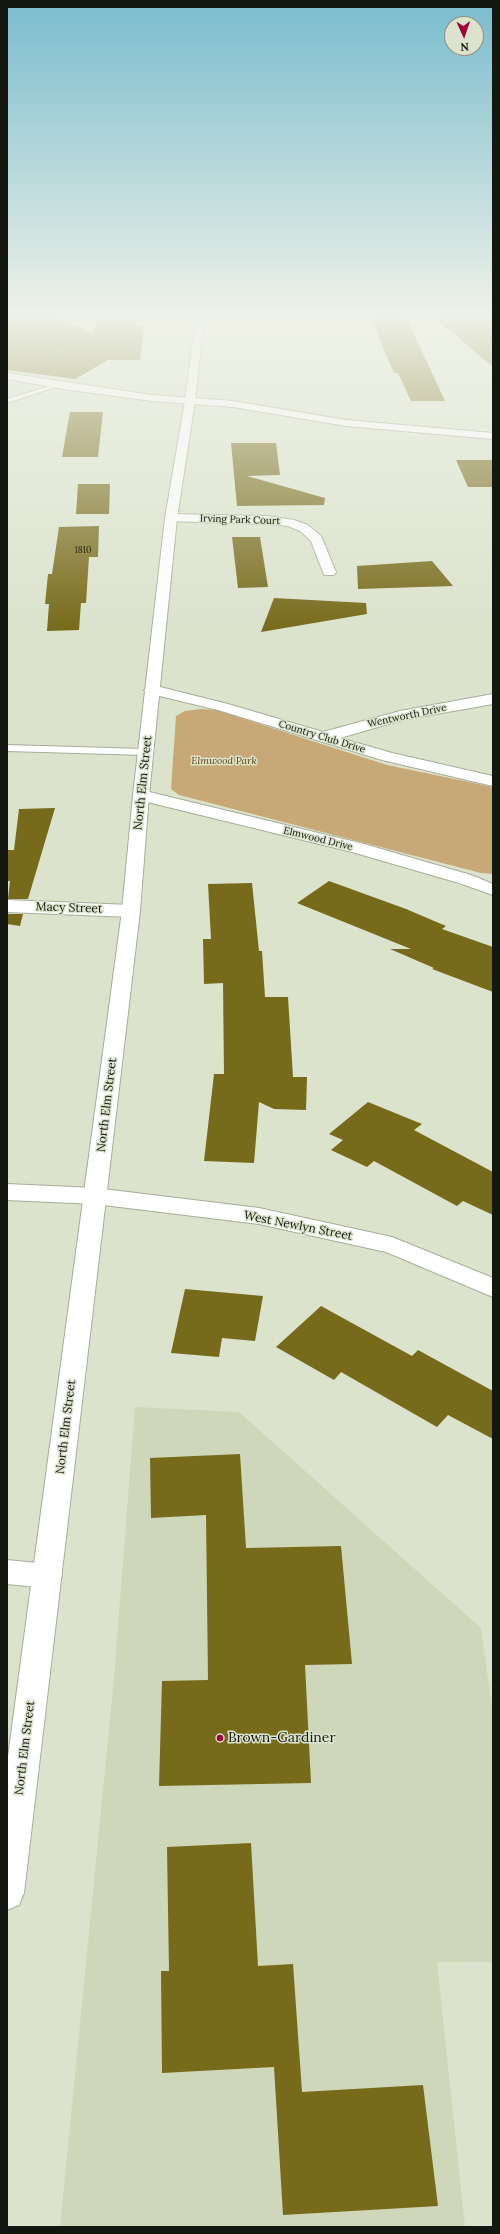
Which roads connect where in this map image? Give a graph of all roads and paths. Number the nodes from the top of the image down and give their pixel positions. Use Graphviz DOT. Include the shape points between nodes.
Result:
graph roads {
  1 [pos="187,421"];
  2 [pos="281,421"];
  3 [pos="337,421"];
  4 [pos="493,436"];
  5 [pos="493,444"];
  6 [pos="171,518"];
  7 [pos="329,572"];
  8 [pos="152,690"];
  9 [pos="493,699"];
  10 [pos="321,738"];
  11 [pos="7,748"];
  12 [pos="146,752"];
  13 [pos="493,781"];
  14 [pos="141,795"];
  15 [pos="493,890"];
  16 [pos="7,906"];
  17 [pos="131,911"];
  18 [pos="7,1192"];
  19 [pos="95,1196"];
  20 [pos="493,1288"];
  21 [pos="7,1572"];
  22 [pos="47,1576"];
  23 [pos="8,1883"];
  1 -- 6 [label="street, North Elm Street"];
  2 -- 5 [label="street" via="326,429"];
  3 -- 4 [label="street"];
  6 -- 7 [label="street, Irving Park Court" via="267,520 290,523 304,528 317,539"];
  6 -- 8 [label="street, North Elm Street"];
  8 -- 10 [label="street, Country Club Drive" via="223,707"];
  8 -- 12 [label="street, North Elm Street"];
  9 -- 10 [label="street, Wentworth Drive" via="400,716"];
  10 -- 13 [label="street, Country Club Drive" via="388,757"];
  11 -- 12 [label="lane"];
  12 -- 14 [label="street, North Elm Street"];
  14 -- 15 [label="street, Elmwood Drive" via="358,848 465,879"];
  14 -- 17 [label="street, North Elm Street"];
  16 -- 17 [label="street, Macy Street"];
  17 -- 19 [label="street, North Elm Street"];
  18 -- 19 [label="street, West Newlyn Street"];
  19 -- 20 [label="street, West Newlyn Street" via="259,1216 392,1245"];
  19 -- 22 [label="street, North Elm Street"];
  21 -- 22 [label="street"];
  22 -- 23 [label="street, North Elm Street"];
}
